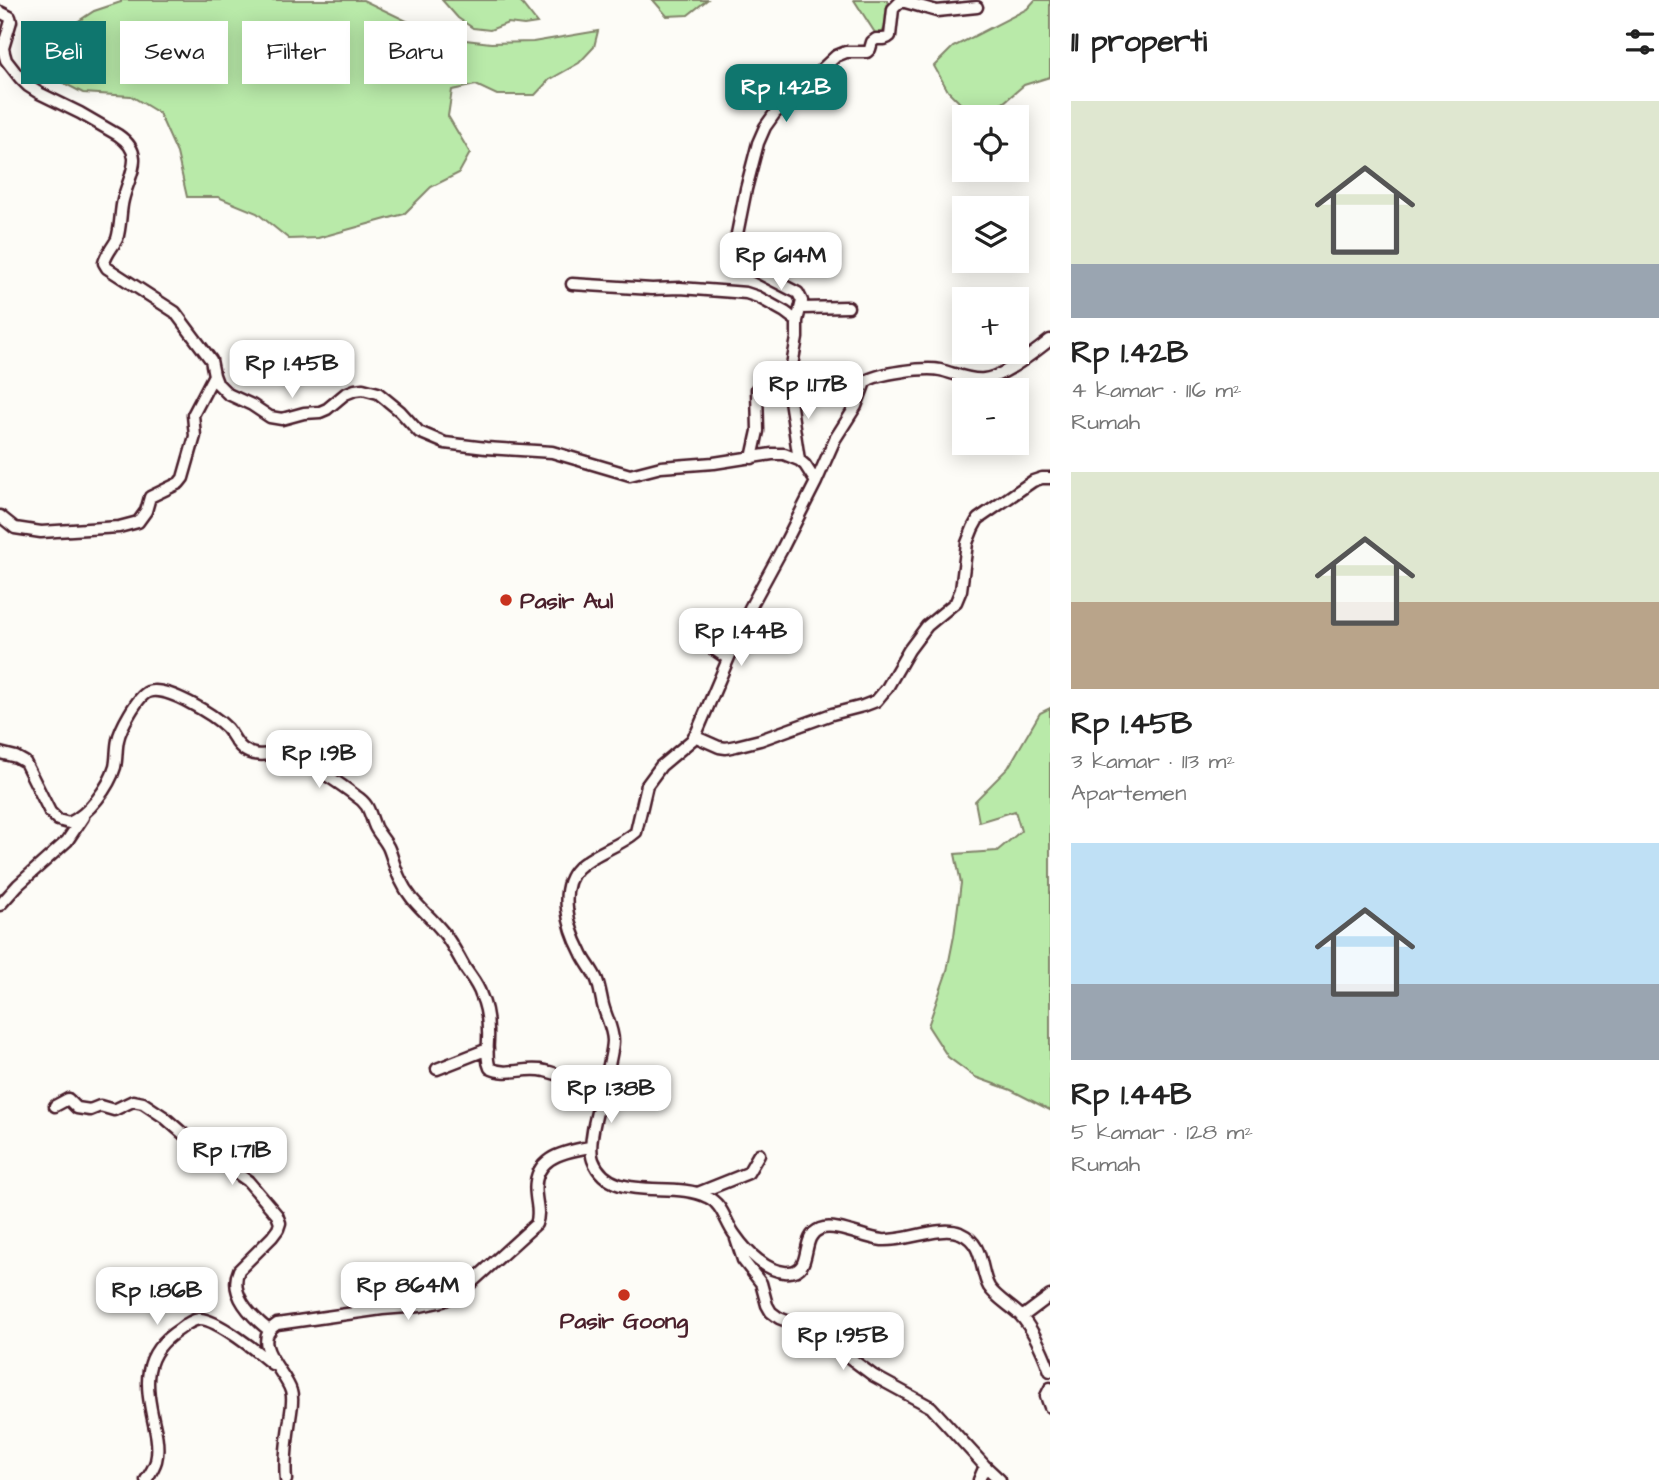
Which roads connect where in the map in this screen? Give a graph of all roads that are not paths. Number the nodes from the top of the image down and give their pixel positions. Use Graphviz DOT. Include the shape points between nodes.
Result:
graph roads {
  1 [pos="977,7"];
  2 [pos="0,12"];
  3 [pos="572,284"];
  4 [pos="848,307"];
  5 [pos="801,308"];
  6 [pos="797,321"];
  7 [pos="1050,340"];
  8 [pos="214,375"];
  9 [pos="788,387"];
  10 [pos="752,458"];
  11 [pos="799,460"];
  12 [pos="1050,478"];
  13 [pos="816,482"];
  14 [pos="0,516"];
  15 [pos="711,632"];
  16 [pos="729,659"];
  17 [pos="695,736"];
  18 [pos="0,753"];
  19 [pos="87,809"];
  20 [pos="0,905"];
  21 [pos="488,1049"];
  22 [pos="437,1069"];
  23 [pos="602,1096"];
  24 [pos="55,1106"];
  25 [pos="590,1147"];
  26 [pos="759,1154"];
  27 [pos="697,1193"];
  28 [pos="735,1235"];
  29 [pos="1050,1296"];
  30 [pos="1022,1317"];
  31 [pos="270,1331"];
  32 [pos="278,1369"];
  33 [pos="1050,1371"];
  34 [pos="1050,1388"];
  35 [pos="1050,1407"];
  36 [pos="985,1466"];
  37 [pos="146,1480"];
  38 [pos="286,1480"];
  39 [pos="979,1480"];
  40 [pos="1000,1480"];
  1 -- 5 [label="street" via="937,10 900,2 893,9 888,38 876,38 867,52 836,56 765,127 732,259 794,290 802,299"];
  2 -- 8 [label="street" via="11,21 4,54 28,86 130,145 132,173 117,238 104,263 175,312 211,360"];
  3 -- 6 [label="street" via="746,293"];
  4 -- 5 [label="street"];
  5 -- 6 [label="street"];
  6 -- 9 [label="street"];
  7 -- 13 [label="street" via="986,379 928,369 868,379"];
  8 -- 10 [label="street" via="229,394 270,417 320,412 345,394 371,390 419,432 445,443 552,452 630,475 662,467"];
  8 -- 14 [label="street" via="193,415 195,436 183,478 150,497 138,522 49,532 21,530"];
  9 -- 10 [label="street" via="757,389 758,431"];
  9 -- 11 [label="street"];
  10 -- 11 [label="street" via="779,454"];
  11 -- 13 [label="street"];
  12 -- 17 [label="street" via="1030,482 978,519 967,543 958,598 931,621 876,701 736,746 719,747"];
  13 -- 16 [label="street" via="750,608"];
  15 -- 16 [label="street" via="712,648"];
  16 -- 17 [label="street"];
  17 -- 23 [label="street" via="650,779 636,832 581,866 566,892 577,943 599,985 612,1035"];
  18 -- 19 [label="street" via="25,762 58,820 69,823"];
  19 -- 20 [label="street" via="67,841"];
  19 -- 21 [label="street" via="108,785 121,731 137,702 150,691 173,694 215,718 245,751 290,755 306,764 368,806 405,890 444,934 481,994"];
  21 -- 22 [label="street"];
  21 -- 23 [label="street" via="493,1069 547,1071"];
  23 -- 25 [label="street"];
  24 -- 31 [label="street" via="68,1099 77,1108 90,1110 143,1103 248,1181 277,1215 280,1226 241,1266 236,1283 245,1308"];
  25 -- 27 [label="street" via="595,1165 617,1183"];
  25 -- 31 [label="street" via="546,1162 536,1179 536,1224 461,1292 430,1304 277,1324"];
  26 -- 27 [label="street" via="748,1173"];
  27 -- 28 [label="street" via="718,1205"];
  28 -- 30 [label="street" via="762,1263 786,1273 802,1267 810,1238 821,1228 889,1240 957,1232 977,1248 992,1290"];
  28 -- 36 [label="street" via="771,1312 815,1332 874,1376 930,1407"];
  29 -- 30 [label="street"];
  30 -- 33 [label="street"];
  31 -- 32 [label="street" via="267,1349"];
  32 -- 37 [label="street" via="237,1337 204,1320 167,1338 148,1368 157,1454"];
  32 -- 38 [label="street" via="292,1394"];
  34 -- 35 [label="street" via="1046,1396"];
  36 -- 39 [label="street"];
  36 -- 40 [label="street"];
}
